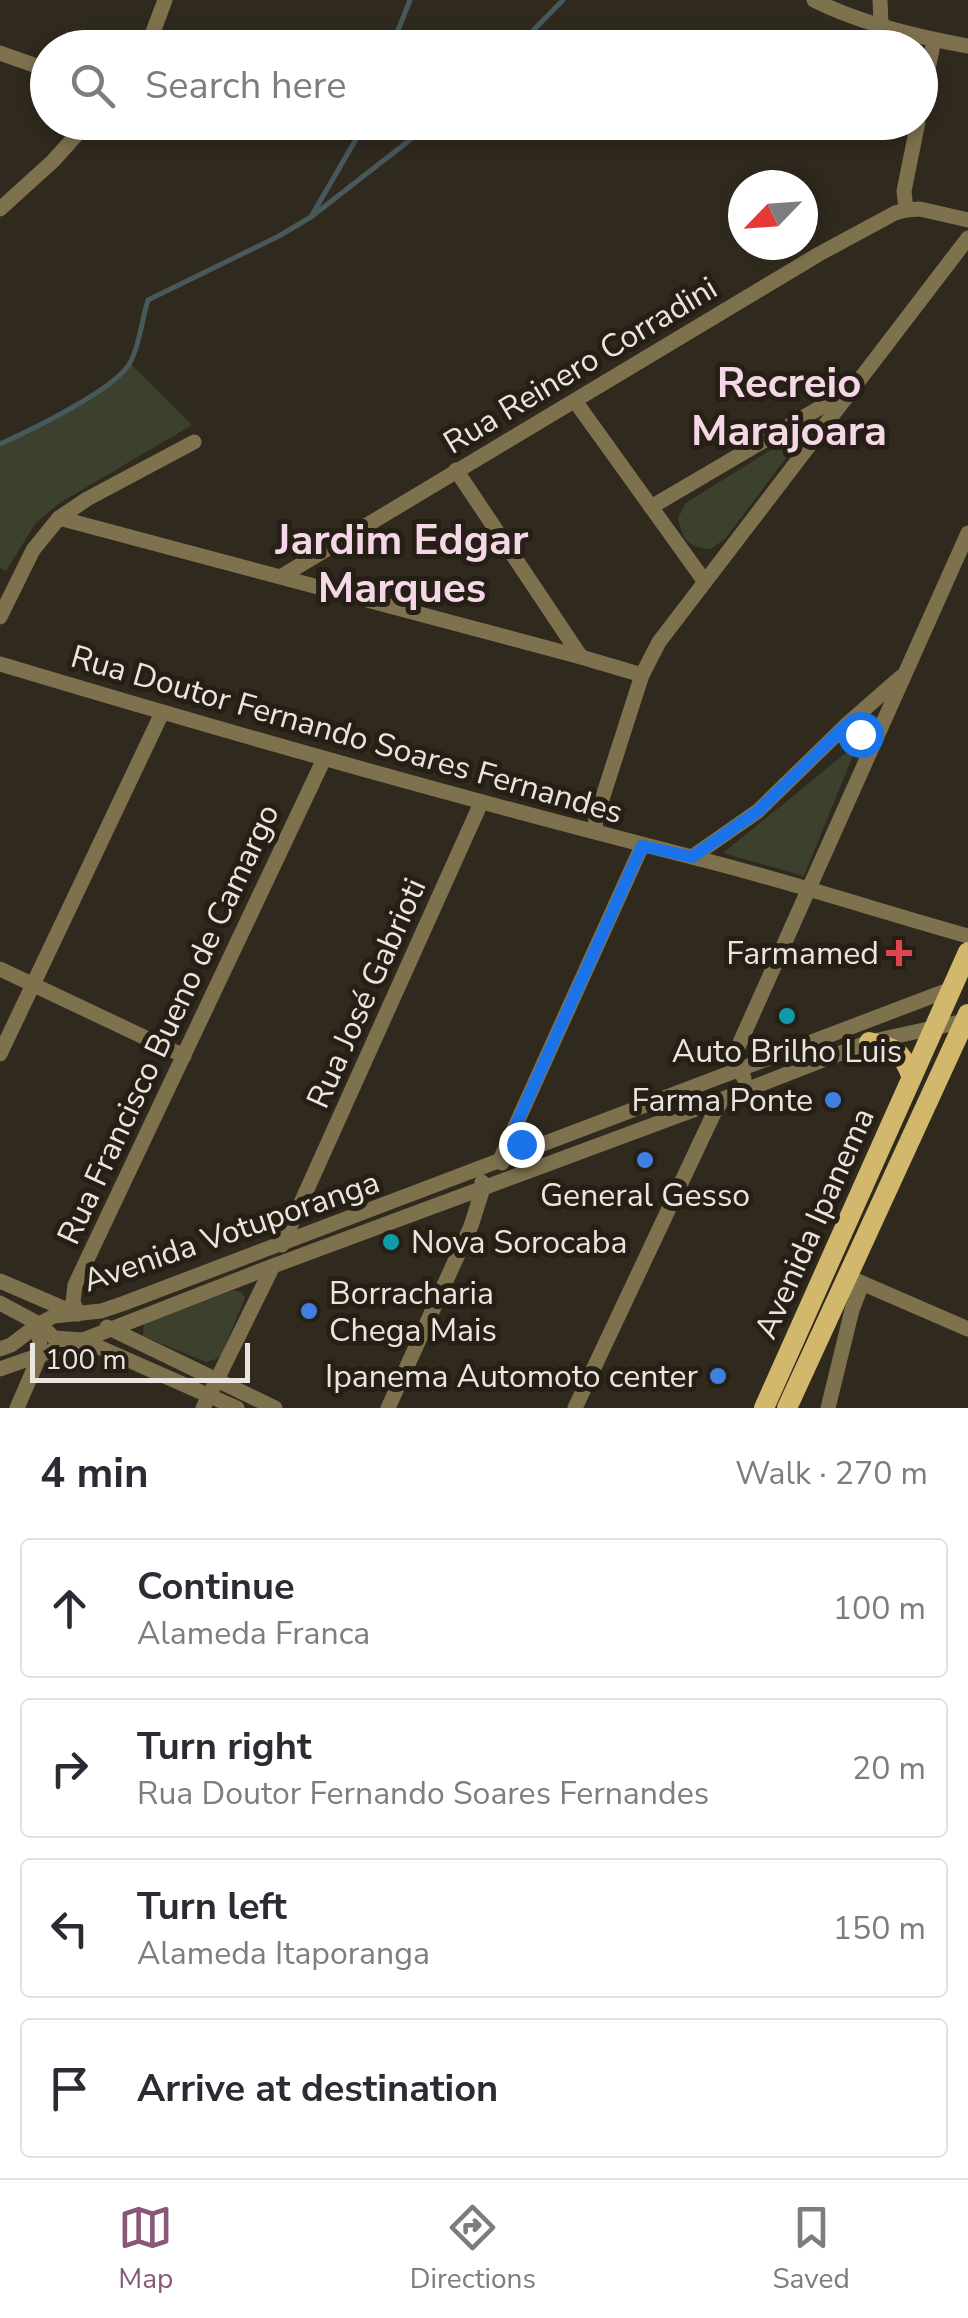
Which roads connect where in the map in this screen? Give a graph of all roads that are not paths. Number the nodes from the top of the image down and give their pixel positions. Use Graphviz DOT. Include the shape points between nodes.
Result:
graph roads {
  1 [pos="165,0"];
  2 [pos="814,0"];
  3 [pos="880,0"];
  4 [pos="881,24"];
  5 [pos="154,30"];
  6 [pos="901,30"];
  7 [pos="938,41"];
  8 [pos="968,46"];
  9 [pos="0,53"];
  10 [pos="30,64"];
  11 [pos="72,140"];
  12 [pos="914,140"];
  13 [pos="0,209"];
  14 [pos="906,210"];
  15 [pos="968,220"];
  16 [pos="968,238"];
  17 [pos="853,388"];
  18 [pos="575,401"];
  19 [pos="194,442"];
  20 [pos="456,470"];
  21 [pos="651,507"];
  22 [pos="59,518"];
  23 [pos="968,533"];
  24 [pos="282,576"];
  25 [pos="705,582"];
  26 [pos="0,617"];
  27 [pos="581,657"];
  28 [pos="0,664"];
  29 [pos="906,673"];
  30 [pos="642,676"];
  31 [pos="162,712"];
  32 [pos="845,726"];
  33 [pos="874,744"];
  34 [pos="324,759"];
  35 [pos="481,803"];
  36 [pos="594,830"];
  37 [pos="642,846"];
  38 [pos="692,857"];
  39 [pos="809,891"];
  40 [pos="968,936"];
  41 [pos="968,952"];
  42 [pos="0,969"];
  43 [pos="33,985"];
  44 [pos="950,989"];
  45 [pos="966,1017"];
  46 [pos="932,1029"];
  47 [pos="869,1042"];
  48 [pos="0,1054"];
  49 [pos="184,1056"];
  50 [pos="739,1070"];
  51 [pos="911,1075"];
  52 [pos="756,1087"];
  53 [pos="723,1099"];
  54 [pos="674,1117"];
  55 [pos="515,1127"];
  56 [pos="533,1150"];
  57 [pos="696,1151"];
  58 [pos="492,1166"];
  59 [pos="496,1184"];
  60 [pos="444,1202"];
  61 [pos="300,1206"];
  62 [pos="471,1226"];
  63 [pos="319,1231"];
  64 [pos="282,1245"];
  65 [pos="273,1266"];
  66 [pos="855,1280"];
  67 [pos="76,1281"];
  68 [pos="0,1282"];
  69 [pos="7,1306"];
  70 [pos="108,1309"];
  71 [pos="138,1318"];
  72 [pos="38,1324"];
  73 [pos="86,1328"];
  74 [pos="110,1329"];
  75 [pos="968,1329"];
  76 [pos="20,1340"];
  77 [pos="140,1344"];
  78 [pos="0,1349"];
  79 [pos="40,1355"];
  80 [pos="1,1369"];
  81 [pos="26,1388"];
  82 [pos="209,1395"];
  83 [pos="17,1408"];
  84 [pos="237,1408"];
  85 [pos="274,1408"];
  86 [pos="388,1408"];
  87 [pos="575,1408"];
  88 [pos="764,1408"];
  89 [pos="788,1408"];
  90 [pos="828,1408"];
  1 -- 5 [label="street"];
  2 -- 4 [label="street"];
  3 -- 4 [label="street"];
  4 -- 6 [label="street"];
  7 -- 8 [label="street"];
  9 -- 10 [label="street"];
  11 -- 13 [label="street"];
  12 -- 14 [label="street"];
  14 -- 15 [label="street"];
  14 -- 18 [label="street, Rua Reinero Corradini"];
  16 -- 17 [label="street"];
  17 -- 21 [label="street"];
  17 -- 25 [label="street"];
  18 -- 20 [label="street, Rua Reinero Corradini"];
  18 -- 21 [label="street"];
  19 -- 22 [label="street"];
  20 -- 24 [label="street, Rua Reinero Corradini"];
  20 -- 27 [label="street"];
  21 -- 25 [label="street"];
  22 -- 24 [label="street"];
  22 -- 26 [label="street" via="33,550"];
  23 -- 29 [label="street"];
  24 -- 27 [label="street"];
  25 -- 30 [label="street"];
  27 -- 30 [label="street"];
  28 -- 31 [label="street, Rua Doutor Fernando Soares Fernandes"];
  29 -- 32 [label="street"];
  29 -- 33 [label="street"];
  30 -- 36 [label="street"];
  31 -- 34 [label="street, Rua Doutor Fernando Soares Fernandes"];
  31 -- 43 [label="street"];
  32 -- 33 [label="street"];
  32 -- 38 [label="street" via="758,811"];
  33 -- 39 [label="street"];
  34 -- 35 [label="street, Rua Doutor Fernando Soares Fernandes"];
  34 -- 49 [label="street, Rua Francisco Bueno de Camargo"];
  35 -- 36 [label="street, Rua Doutor Fernando Soares Fernandes"];
  35 -- 61 [label="street, Rua José Gabrioti"];
  36 -- 37 [label="street, Rua Doutor Fernando Soares Fernandes"];
  37 -- 38 [label="street, Rua Doutor Fernando Soares Fernandes"];
  37 -- 55 [label="street"];
  38 -- 39 [label="street, Rua Doutor Fernando Soares Fernandes"];
  39 -- 40 [label="street, Rua Doutor Fernando Soares Fernandes"];
  39 -- 50 [label="street" via="738,1048"];
  41 -- 44 [label="main road, Avenida Ipanema"];
  42 -- 43 [label="street"];
  43 -- 48 [label="street"];
  43 -- 49 [label="street"];
  44 -- 46 [label="main road, Avenida Ipanema"];
  44 -- 50 [label="street, Avenida Votuporanga"];
  45 -- 46 [label="street, Avenida Votuporanga"];
  45 -- 66 [label="main road, Avenida Ipanema"];
  46 -- 47 [label="street, Avenida Votuporanga"];
  46 -- 51 [label="main road, Avenida Ipanema"];
  47 -- 51 [label="main road" via="904,1056"];
  47 -- 52 [label="street, Avenida Votuporanga"];
  49 -- 67 [label="street, Rua Francisco Bueno de Camargo"];
  50 -- 52 [label="street"];
  50 -- 56 [label="street, Avenida Votuporanga"];
  51 -- 88 [label="main road, Avenida Ipanema"];
  52 -- 53 [label="street, Avenida Votuporanga"];
  53 -- 54 [label="street, Avenida Votuporanga"];
  53 -- 57 [label="street"];
  54 -- 57 [label="street" via="689,1122"];
  54 -- 59 [label="street, Avenida Votuporanga"];
  55 -- 56 [label="street" via="521,1144"];
  55 -- 58 [label="street"];
  56 -- 58 [label="street, Avenida Votuporanga"];
  57 -- 87 [label="street"];
  58 -- 59 [label="street" via="481,1178"];
  58 -- 59 [label="street" via="506,1163 511,1170"];
  58 -- 63 [label="street, Avenida Votuporanga"];
  59 -- 60 [label="street, Avenida Votuporanga"];
  59 -- 62 [label="street"];
  60 -- 62 [label="street" via="460,1209"];
  60 -- 65 [label="street, Avenida Votuporanga"];
  61 -- 63 [label="street" via="305,1226"];
  61 -- 64 [label="street, Rua José Gabrioti"];
  62 -- 86 [label="street"];
  63 -- 64 [label="street, Avenida Votuporanga"];
  64 -- 70 [label="street, Avenida Votuporanga"];
  65 -- 71 [label="street, Avenida Votuporanga"];
  65 -- 82 [label="street"];
  66 -- 75 [label="street"];
  66 -- 89 [label="main road, Avenida Ipanema"];
  66 -- 90 [label="street"];
  67 -- 70 [label="street" via="82,1300"];
  67 -- 73 [label="street, Rua Francisco Bueno de Camargo" via="73,1294"];
  68 -- 73 [label="street"];
  69 -- 72 [label="street"];
  69 -- 76 [label="street" via="23,1327"];
  70 -- 73 [label="street, Avenida Votuporanga"];
  71 -- 74 [label="street, Avenida Votuporanga"];
  71 -- 77 [label="street" via="131,1333"];
  72 -- 73 [label="street, Avenida Votuporanga" via="54,1316"];
  72 -- 73 [label="street" via="54,1338"];
  72 -- 76 [label="street, Avenida Votuporanga"];
  72 -- 79 [label="street"];
  73 -- 74 [label="street"];
  73 -- 79 [label="street, Avenida Votuporanga"];
  73 -- 82 [label="street"];
  74 -- 77 [label="street"];
  76 -- 78 [label="street, Avenida Votuporanga"];
  77 -- 82 [label="street"];
  79 -- 80 [label="street, Avenida Votuporanga"];
  79 -- 81 [label="street"];
  80 -- 81 [label="street" via="18,1373"];
  81 -- 83 [label="street"];
  82 -- 84 [label="street"];
  82 -- 85 [label="street"];
}
